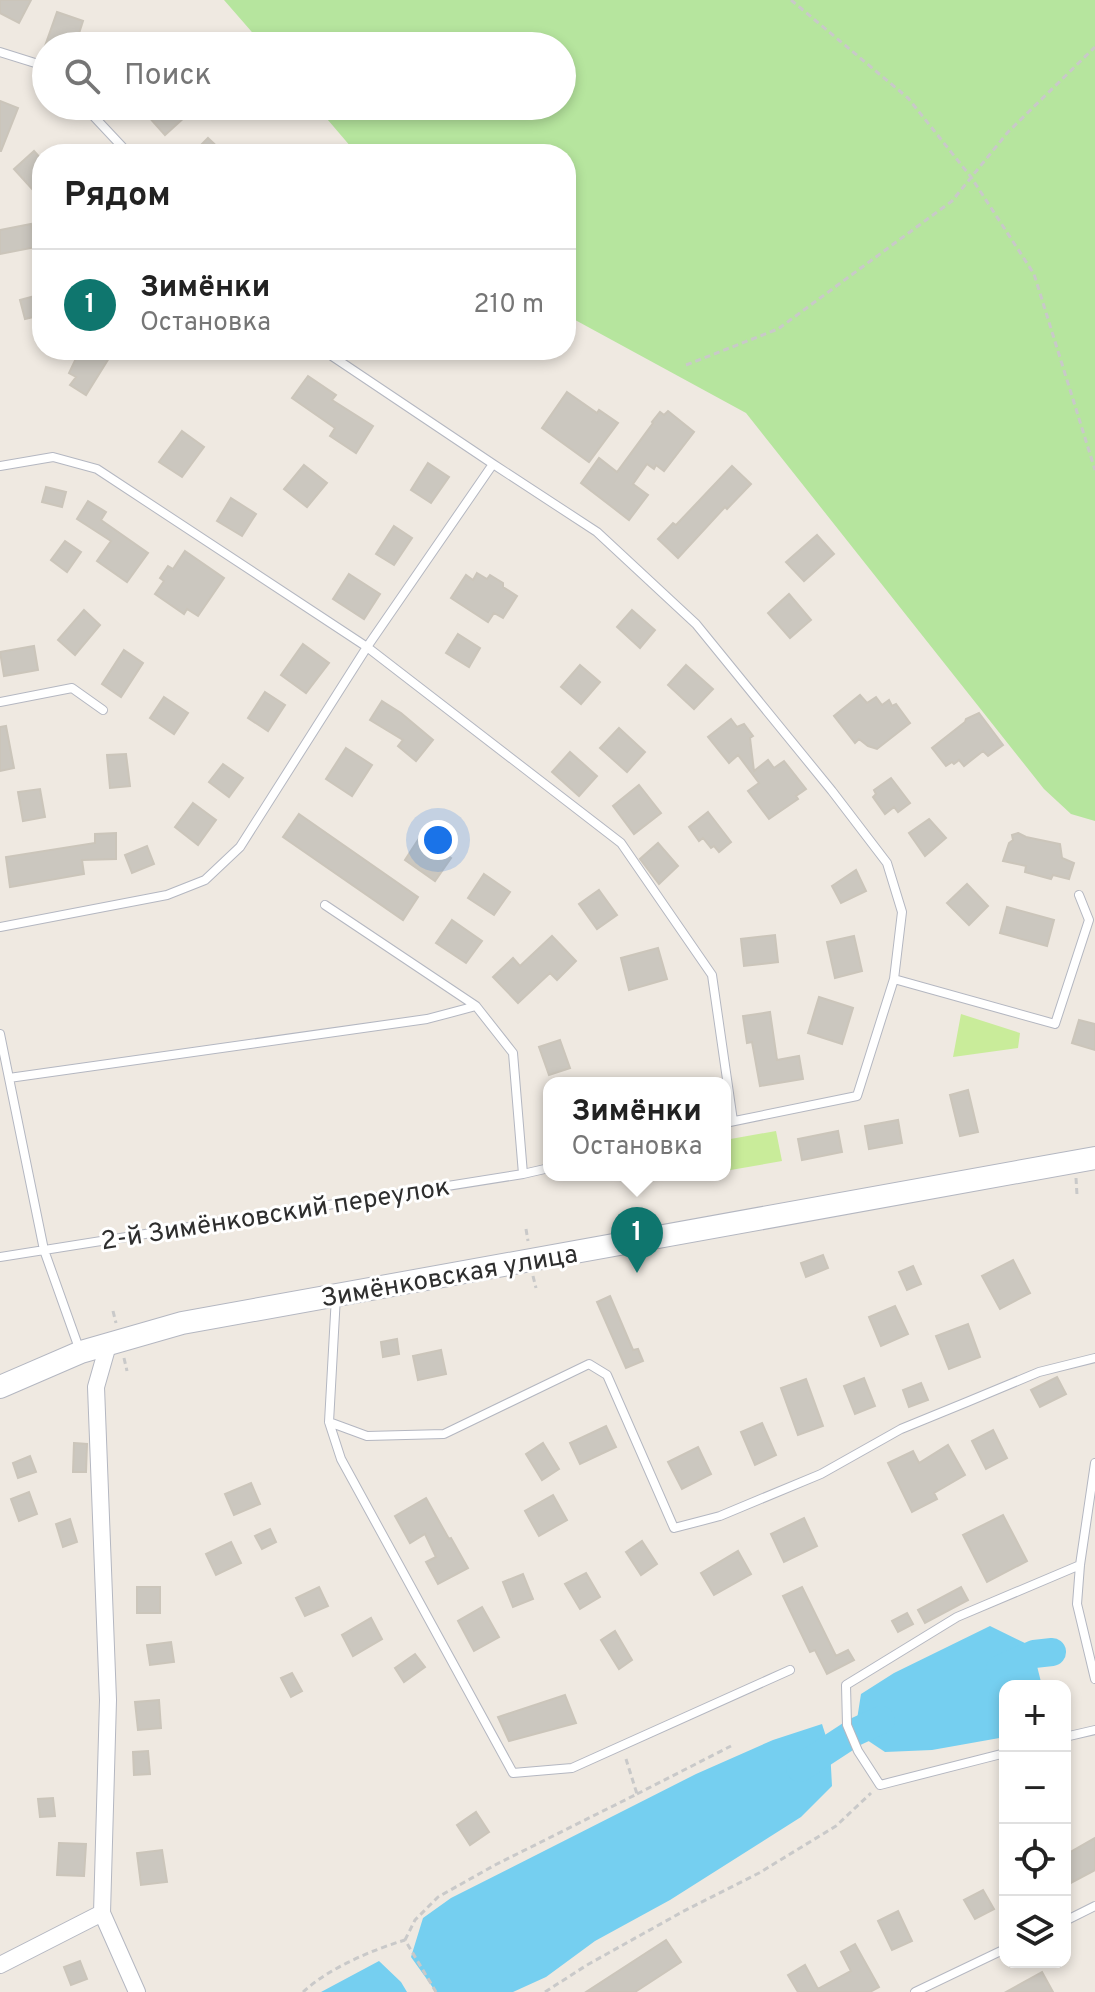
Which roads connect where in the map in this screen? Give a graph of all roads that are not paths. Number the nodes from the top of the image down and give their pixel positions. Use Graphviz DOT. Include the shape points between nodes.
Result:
graph roads {
  1 [pos="0,52"];
  2 [pos="32,62"];
  3 [pos="97,120"];
  4 [pos="120,144"];
  5 [pos="338,360"];
  6 [pos="493,464"];
  7 [pos="0,466"];
  8 [pos="367,647"];
  9 [pos="0,702"];
  10 [pos="103,710"];
  11 [pos="1079,895"];
  12 [pos="325,905"];
  13 [pos="0,927"];
  14 [pos="894,979"];
  15 [pos="476,1006"];
  16 [pos="0,1034"];
  17 [pos="724,1077"];
  18 [pos="9,1078"];
  19 [pos="731,1122"];
  20 [pos="1095,1158"];
  21 [pos="543,1169"];
  22 [pos="523,1174"];
  23 [pos="44,1250"];
  24 [pos="0,1257"];
  25 [pos="336,1295"];
  26 [pos="108,1345"];
  27 [pos="81,1352"];
  28 [pos="1095,1358"];
  29 [pos="0,1387"];
  30 [pos="329,1422"];
  31 [pos="1095,1463"];
  32 [pos="1080,1565"];
  33 [pos="790,1670"];
  34 [pos="1095,1679"];
  35 [pos="1095,1730"];
  36 [pos="1071,1736"];
  37 [pos="999,1755"];
  38 [pos="1095,1906"];
  39 [pos="102,1913"];
  40 [pos="1071,1918"];
  41 [pos="999,1952"];
  42 [pos="0,1965"];
  43 [pos="137,1992"];
  44 [pos="915,1992"];
  1 -- 2 [label="lane"];
  3 -- 4 [label="lane"];
  5 -- 6 [label="lane"];
  6 -- 8 [label="lane"];
  6 -- 14 [label="lane" via="597,532 696,624 832,791 891,875 902,912"];
  7 -- 8 [label="lane" via="53,457 97,469"];
  8 -- 13 [label="lane" via="240,847 205,880 167,895"];
  8 -- 17 [label="lane" via="621,843 712,975"];
  9 -- 10 [label="lane" via="72,688"];
  11 -- 14 [label="lane" via="1089,920 1055,1024"];
  12 -- 15 [label="lane"];
  14 -- 19 [label="lane" via="857,1096"];
  15 -- 18 [label="lane" via="427,1019"];
  15 -- 22 [label="lane" via="513,1053"];
  16 -- 18 [label="lane"];
  18 -- 23 [label="lane"];
  20 -- 25 [label="main road, Зимёнковская улица"];
  21 -- 22 [label="lane, 2-й Зимёнковский переулок"];
  22 -- 23 [label="lane, 2-й Зимёнковский переулок"];
  23 -- 24 [label="lane, 2-й Зимёнковский переулок"];
  23 -- 27 [label="lane"];
  25 -- 26 [label="main road, Зимёнковская улица" via="182,1323"];
  25 -- 30 [label="lane"];
  26 -- 27 [label="main road, Зимёнковская улица"];
  26 -- 39 [label="street" via="96,1387 108,1700"];
  27 -- 29 [label="main road, Зимёнковская улица"];
  28 -- 30 [label="lane" via="1039,1372 901,1429 821,1474 720,1516 674,1528 607,1375 589,1364 444,1434 367,1436"];
  30 -- 33 [label="lane" via="341,1459 513,1773 572,1768"];
  31 -- 32 [label="lane"];
  32 -- 34 [label="lane" via="1077,1604"];
  32 -- 37 [label="lane" via="957,1617 846,1685 847,1725 880,1785"];
  35 -- 36 [label="lane"];
  38 -- 40 [label="lane"];
  39 -- 42 [label="street"];
  39 -- 43 [label="street"];
  41 -- 44 [label="lane"];
}
